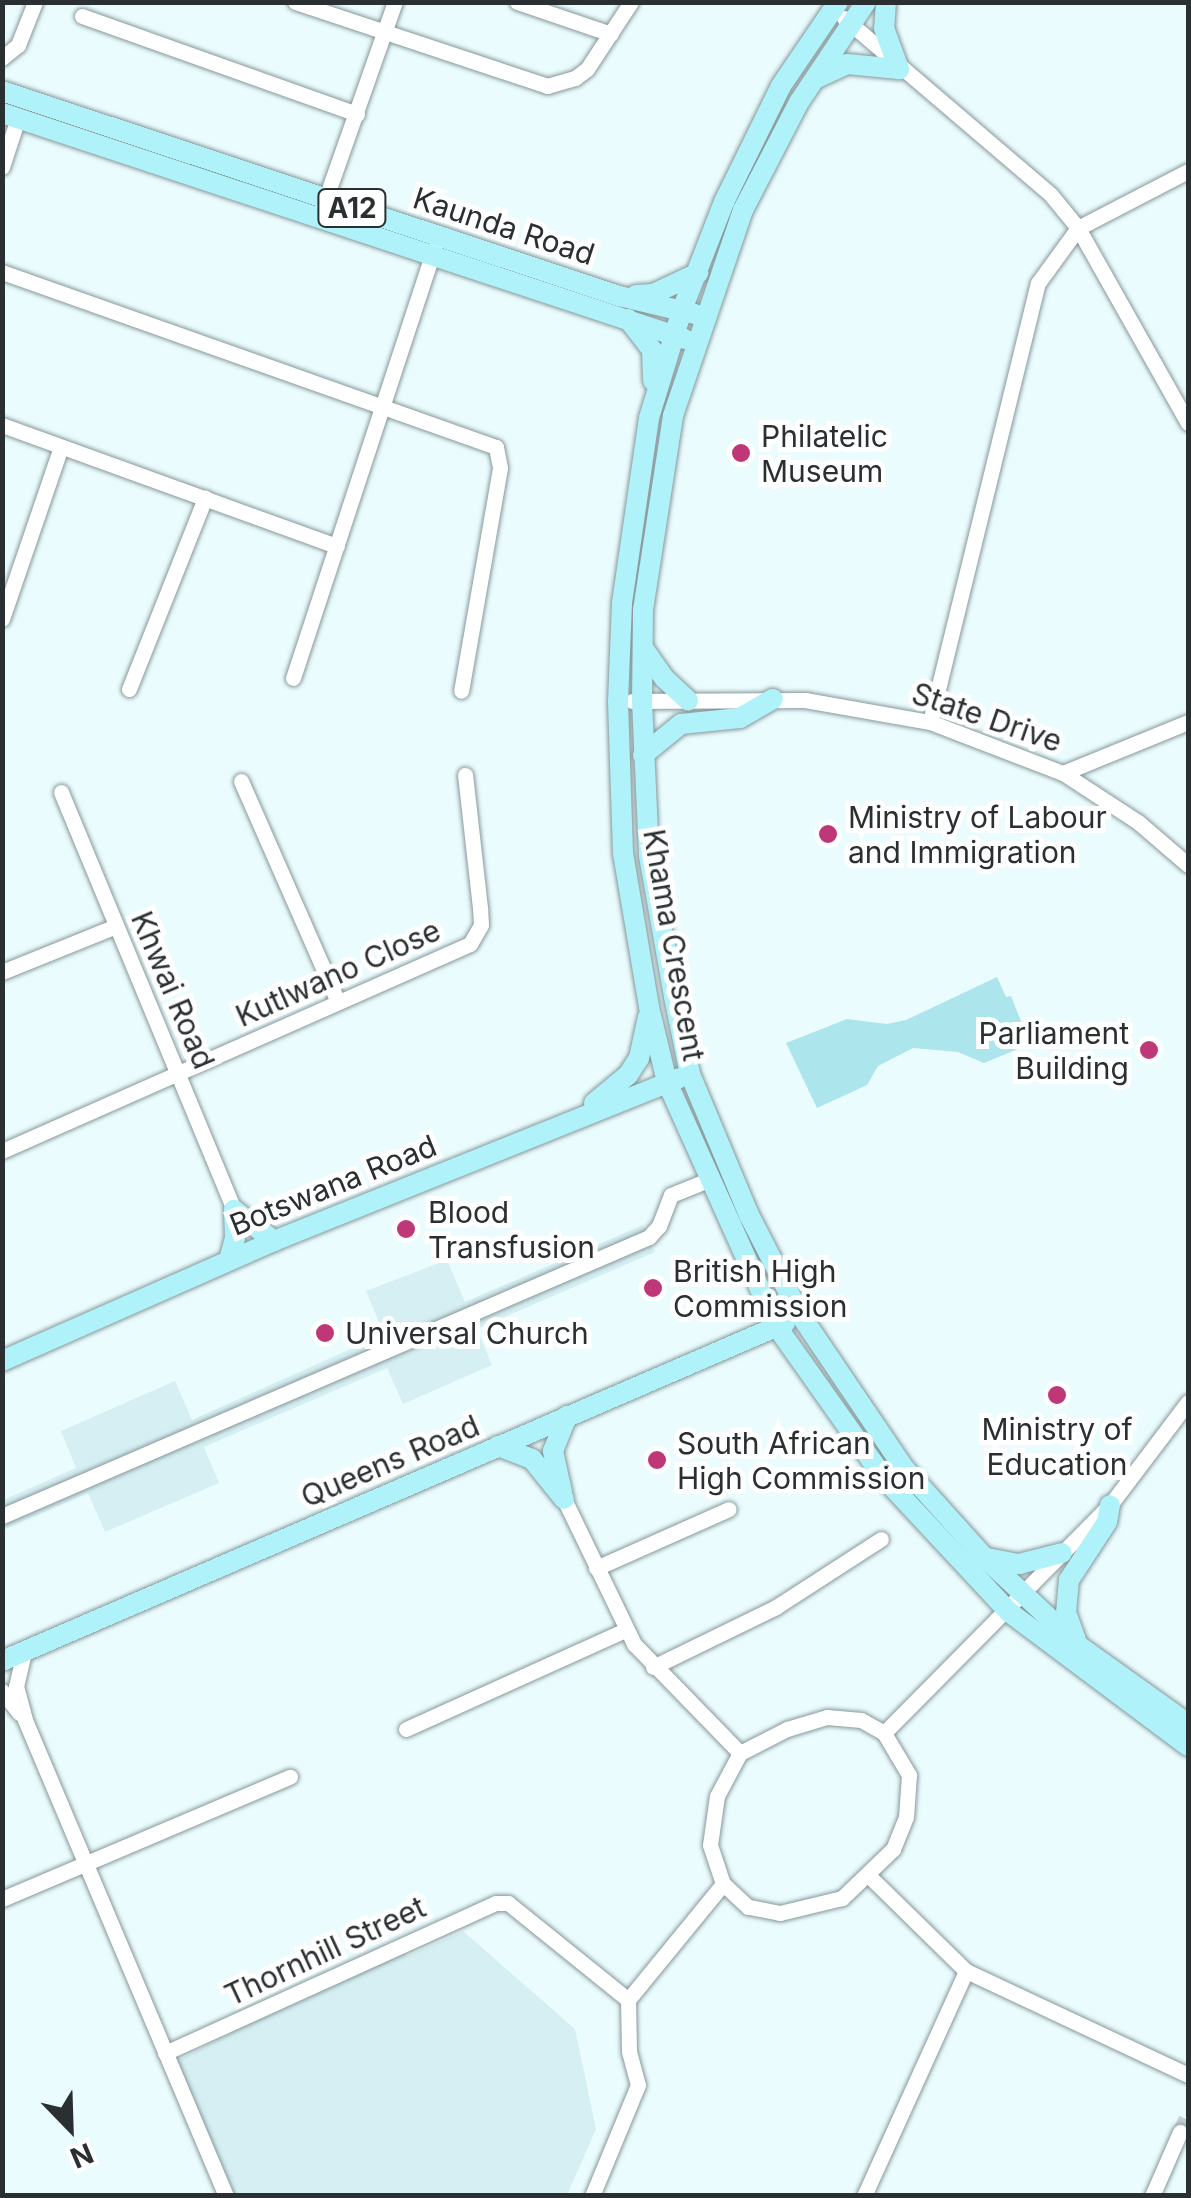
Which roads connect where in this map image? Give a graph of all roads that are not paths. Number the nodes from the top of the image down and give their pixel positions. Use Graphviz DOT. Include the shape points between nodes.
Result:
graph roads {
  1 [pos="34,2"];
  2 [pos="295,2"];
  3 [pos="395,2"];
  4 [pos="517,2"];
  5 [pos="631,2"];
  6 [pos="866,2"];
  7 [pos="886,2"];
  8 [pos="835,6"];
  9 [pos="82,16"];
  10 [pos="850,23"];
  11 [pos="382,33"];
  12 [pos="610,34"];
  13 [pos="2,58"];
  14 [pos="899,69"];
  15 [pos="812,81"];
  16 [pos="2,91"];
  17 [pos="356,114"];
  18 [pos="10,116"];
  19 [pos="2,166"];
  20 [pos="1188,171"];
  21 [pos="322,209"];
  22 [pos="1078,228"];
  23 [pos="435,246"];
  24 [pos="2,272"];
  25 [pos="698,273"];
  26 [pos="619,296"];
  27 [pos="682,310"];
  28 [pos="704,318"];
  29 [pos="627,319"];
  30 [pos="675,335"];
  31 [pos="697,342"];
  32 [pos="384,404"];
  33 [pos="649,418"];
  34 [pos="1188,423"];
  35 [pos="2,425"];
  36 [pos="61,447"];
  37 [pos="205,498"];
  38 [pos="338,546"];
  39 [pos="2,619"];
  40 [pos="642,646"];
  41 [pos="293,678"];
  42 [pos="129,689"];
  43 [pos="461,691"];
  44 [pos="772,699"];
  45 [pos="688,700"];
  46 [pos="642,701"];
  47 [pos="618,702"];
  48 [pos="930,722"];
  49 [pos="1188,722"];
  50 [pos="643,755"];
  51 [pos="1063,773"];
  52 [pos="465,774"];
  53 [pos="241,780"];
  54 [pos="61,792"];
  55 [pos="1188,865"];
  56 [pos="116,926"];
  57 [pos="2,972"];
  58 [pos="337,1000"];
  59 [pos="649,1006"];
  60 [pos="179,1074"];
  61 [pos="690,1074"];
  62 [pos="667,1082"];
  63 [pos="582,1114"];
  64 [pos="2,1152"];
  65 [pos="708,1180"];
  66 [pos="234,1210"];
  67 [pos="274,1240"];
  68 [pos="229,1260"];
  69 [pos="801,1316"];
  70 [pos="777,1327"];
  71 [pos="2,1361"];
  72 [pos="1188,1402"];
  73 [pos="568,1416"];
  74 [pos="498,1446"];
  75 [pos="564,1499"];
  76 [pos="1110,1505"];
  77 [pos="730,1509"];
  78 [pos="2,1516"];
  79 [pos="882,1539"];
  80 [pos="1062,1553"];
  81 [pos="985,1558"];
  82 [pos="596,1568"];
  83 [pos="1024,1596"];
  84 [pos="1008,1612"];
  85 [pos="625,1630"];
  86 [pos="1079,1646"];
  87 [pos="24,1652"];
  88 [pos="2,1661"];
  89 [pos="653,1668"];
  90 [pos="2,1691"];
  91 [pos="25,1720"];
  92 [pos="1188,1724"];
  93 [pos="406,1729"];
  94 [pos="884,1734"];
  95 [pos="1188,1746"];
  96 [pos="740,1754"];
  97 [pos="290,1777"];
  98 [pos="84,1865"];
  99 [pos="868,1875"];
  100 [pos="723,1884"];
  101 [pos="2,1899"];
  102 [pos="966,1971"];
  103 [pos="628,2000"];
  104 [pos="166,2053"];
  105 [pos="1188,2075"];
  106 [pos="1180,2132"];
  107 [pos="226,2196"];
  108 [pos="592,2196"];
  109 [pos="864,2196"];
  110 [pos="1152,2196"];
  1 -- 13 [label="street" via="18,45"];
  2 -- 11 [label="street"];
  3 -- 11 [label="street"];
  4 -- 12 [label="street"];
  5 -- 12 [label="street"];
  6 -- 10 [label="main road, Khama Crescent"];
  7 -- 14 [label="main road" via="884,28"];
  8 -- 10 [label="street"];
  8 -- 25 [label="main road, Khama Crescent" via="748,149"];
  9 -- 17 [label="street"];
  10 -- 14 [label="street"];
  10 -- 15 [label="main road, Khama Crescent"];
  11 -- 12 [label="street" via="546,86 587,69"];
  11 -- 17 [label="street"];
  14 -- 15 [label="main road" via="847,64"];
  14 -- 22 [label="street" via="1050,195"];
  15 -- 28 [label="main road, Khama Crescent" via="743,210"];
  16 -- 21 [label="main road, Kaunda Road / A12"];
  17 -- 21 [label="street"];
  18 -- 19 [label="street"];
  18 -- 21 [label="main road, Kaunda Road / A12"];
  20 -- 22 [label="street"];
  21 -- 23 [label="main road, Kaunda Road / A12"];
  22 -- 34 [label="street"];
  22 -- 48 [label="street" via="1038,283"];
  23 -- 26 [label="main road, Kaunda Road / A12"];
  23 -- 29 [label="main road, Kaunda Road / A12"];
  23 -- 32 [label="street"];
  24 -- 32 [label="street"];
  25 -- 26 [label="main road" via="653,294"];
  25 -- 27 [label="main road, Khama Crescent"];
  26 -- 27 [label="main road, Kaunda Road / A12"];
  27 -- 28 [label="main road, Kaunda Road / A12"];
  27 -- 30 [label="main road, Khama Crescent"];
  28 -- 31 [label="main road, Khama Crescent"];
  29 -- 30 [label="main road, Kaunda Road / A12"];
  29 -- 33 [label="main road" via="655,361"];
  30 -- 31 [label="main road, Kaunda Road / A12"];
  30 -- 33 [label="main road, Khama Crescent"];
  31 -- 40 [label="main road, Khama Crescent" via="673,416"];
  32 -- 38 [label="street"];
  32 -- 43 [label="street" via="487,440 499,456"];
  33 -- 47 [label="main road, Khama Crescent" via="622,603"];
  35 -- 36 [label="street"];
  36 -- 37 [label="street"];
  36 -- 39 [label="street"];
  37 -- 38 [label="street"];
  37 -- 42 [label="street"];
  38 -- 41 [label="street"];
  40 -- 45 [label="main road"];
  40 -- 46 [label="main road, Khama Crescent"];
  44 -- 45 [label="street, State Drive"];
  44 -- 48 [label="street, State Drive" via="850,705"];
  44 -- 50 [label="main road" via="740,718 681,724"];
  45 -- 46 [label="street, State Drive"];
  46 -- 47 [label="street, State Drive"];
  46 -- 50 [label="main road, Khama Crescent"];
  47 -- 59 [label="main road, Khama Crescent" via="624,853"];
  48 -- 51 [label="street, State Drive"];
  49 -- 51 [label="street"];
  50 -- 61 [label="main road, Khama Crescent" via="650,856"];
  51 -- 55 [label="street, State Drive"];
  52 -- 58 [label="street, Kutlwano Close" via="480,908 477,936 463,949"];
  53 -- 58 [label="street"];
  54 -- 56 [label="street, Khwai Road"];
  56 -- 57 [label="street"];
  56 -- 60 [label="street, Khwai Road"];
  58 -- 60 [label="street, Kutlwano Close"];
  59 -- 62 [label="main road, Khama Crescent"];
  59 -- 63 [label="main road" via="640,1058"];
  60 -- 64 [label="street, Kutlwano Close"];
  60 -- 66 [label="street, Khwai Road"];
  61 -- 62 [label="main road, Botswana Road"];
  61 -- 69 [label="main road, Khama Crescent"];
  62 -- 63 [label="main road, Botswana Road"];
  62 -- 65 [label="main road, Khama Crescent"];
  63 -- 67 [label="main road, Botswana Road"];
  65 -- 70 [label="main road, Khama Crescent"];
  65 -- 78 [label="street" via="671,1196 648,1237"];
  66 -- 67 [label="main road"];
  66 -- 68 [label="main road"];
  67 -- 68 [label="main road, Botswana Road"];
  68 -- 71 [label="main road, Botswana Road"];
  69 -- 70 [label="main road, Queens Road"];
  69 -- 81 [label="main road, Khama Crescent" via="904,1468"];
  70 -- 73 [label="main road, Queens Road"];
  70 -- 84 [label="main road, Khama Crescent" via="884,1478"];
  72 -- 76 [label="street"];
  73 -- 74 [label="main road, Queens Road"];
  73 -- 75 [label="main road" via="553,1451"];
  74 -- 75 [label="main road" via="532,1458"];
  74 -- 87 [label="main road, Queens Road"];
  75 -- 82 [label="street"];
  76 -- 80 [label="street"];
  76 -- 86 [label="main road" via="1107,1522 1069,1580 1066,1612"];
  77 -- 82 [label="street"];
  79 -- 89 [label="street" via="747,1623"];
  80 -- 81 [label="main road" via="1019,1564"];
  80 -- 83 [label="street"];
  81 -- 83 [label="main road, Khama Crescent"];
  82 -- 85 [label="street"];
  83 -- 84 [label="street"];
  83 -- 86 [label="main road, Khama Crescent"];
  84 -- 94 [label="street"];
  84 -- 95 [label="main road, Khama Crescent"];
  85 -- 89 [label="street"];
  85 -- 93 [label="street"];
  86 -- 92 [label="main road, Khama Crescent"];
  87 -- 88 [label="main road, Queens Road"];
  87 -- 91 [label="street" via="16,1686"];
  89 -- 96 [label="street"];
  90 -- 91 [label="street"];
  91 -- 98 [label="street"];
  94 -- 96 [label="street" via="860,1720 827,1718 787,1729"];
  94 -- 99 [label="street" via="910,1775 906,1817 892,1849"];
  96 -- 100 [label="street" via="717,1796 710,1846"];
  97 -- 98 [label="street"];
  98 -- 101 [label="street"];
  98 -- 104 [label="street"];
  99 -- 100 [label="street" via="842,1898 780,1914 748,1907"];
  99 -- 102 [label="street"];
  100 -- 103 [label="street"];
  102 -- 105 [label="street"];
  102 -- 109 [label="street"];
  103 -- 104 [label="street, Thornhill Street" via="508,1903 496,1902"];
  103 -- 108 [label="street" via="638,2085"];
  104 -- 107 [label="street"];
  106 -- 110 [label="street"];
}
